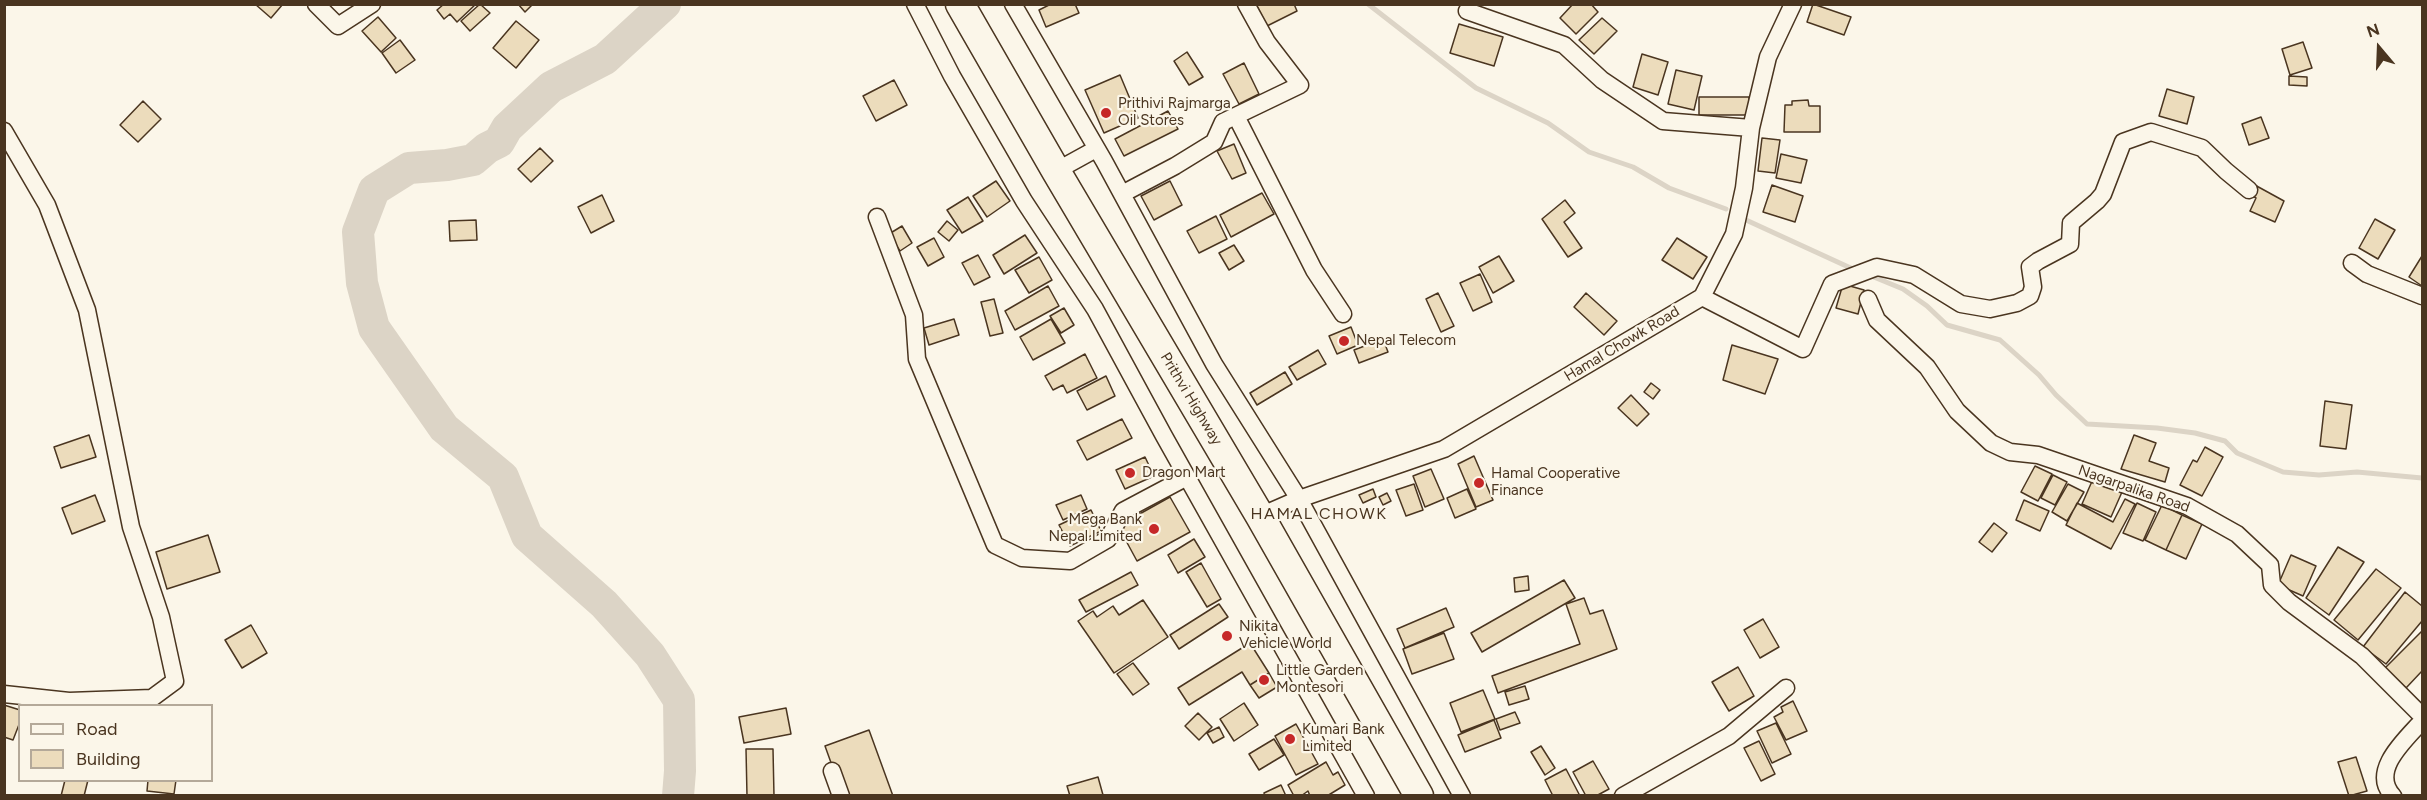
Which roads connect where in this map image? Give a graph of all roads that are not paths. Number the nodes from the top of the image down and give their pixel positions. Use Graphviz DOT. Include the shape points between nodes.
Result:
graph roads {
  1 [pos="316,4"];
  2 [pos="372,4"];
  3 [pos="915,4"];
  4 [pos="960,4"];
  5 [pos="1013,4"];
  6 [pos="1246,4"];
  7 [pos="1793,4"];
  8 [pos="1467,11"];
  9 [pos="1236,116"];
  10 [pos="1751,128"];
  11 [pos="4,131"];
  12 [pos="1096,149"];
  13 [pos="1056,171"];
  14 [pos="2249,190"];
  15 [pos="1122,195"];
  16 [pos="877,217"];
  17 [pos="2352,263"];
  18 [pos="2422,296"];
  19 [pos="1702,297"];
  20 [pos="1868,299"];
  21 [pos="1343,314"];
  22 [pos="1187,477"];
  23 [pos="1299,499"];
  24 [pos="1260,516"];
  25 [pos="1786,688"];
  26 [pos="4,694"];
  27 [pos="2422,716"];
  28 [pos="2422,721"];
  29 [pos="832,771"];
  30 [pos="841,795"];
  31 [pos="1366,795"];
  32 [pos="1419,795"];
  33 [pos="1462,795"];
  34 [pos="1623,795"];
  35 [pos="2393,795"];
  1 -- 2 [label="street" via="338,26"];
  3 -- 22 [label="street" via="1018,191 1095,309"];
  4 -- 13 [label="highway, Prithvi Highway"];
  5 -- 12 [label="street"];
  6 -- 9 [label="street" via="1267,42 1300,85"];
  7 -- 10 [label="street" via="1768,57"];
  8 -- 10 [label="street" via="1564,45 1602,80 1663,121"];
  9 -- 15 [label="street" via="1223,122 1214,142"];
  9 -- 21 [label="street" via="1314,270"];
  10 -- 19 [label="street" via="1734,234"];
  11 -- 26 [label="street" via="47,205 87,310 131,527 161,617 175,681 152,698 69,701"];
  12 -- 13 [label="street"];
  12 -- 15 [label="street"];
  13 -- 24 [label="highway, Prithvi Highway"];
  14 -- 19 [label="street" via="2202,148 2151,132 2122,142 2103,194 2071,223 2070,244 2030,267 2033,287 2030,296 2021,301 1990,309 1961,304 1914,275 1877,267 1832,284 1803,349"];
  15 -- 23 [label="street" via="1214,364"];
  16 -- 22 [label="street" via="914,315 916,359 995,545 1022,558 1070,561 1108,539 1123,511"];
  17 -- 18 [label="street" via="2367,274"];
  19 -- 23 [label="street, Hamal Chowk Road" via="1444,449"];
  20 -- 27 [label="street, Nagarpalika Road" via="1877,320 1927,367 1957,411 1991,443 2187,506 2238,534 2270,565 2271,585 2362,656"];
  22 -- 31 [label="street"];
  23 -- 24 [label="street, Hamal Chowk Road"];
  23 -- 33 [label="street"];
  24 -- 32 [label="highway, Prithvi Highway"];
  25 -- 34 [label="street" via="1729,736"];
  28 -- 35 [label="street" via="2395,751 2385,772 2386,789"];
  29 -- 30 [label="street"];
}
